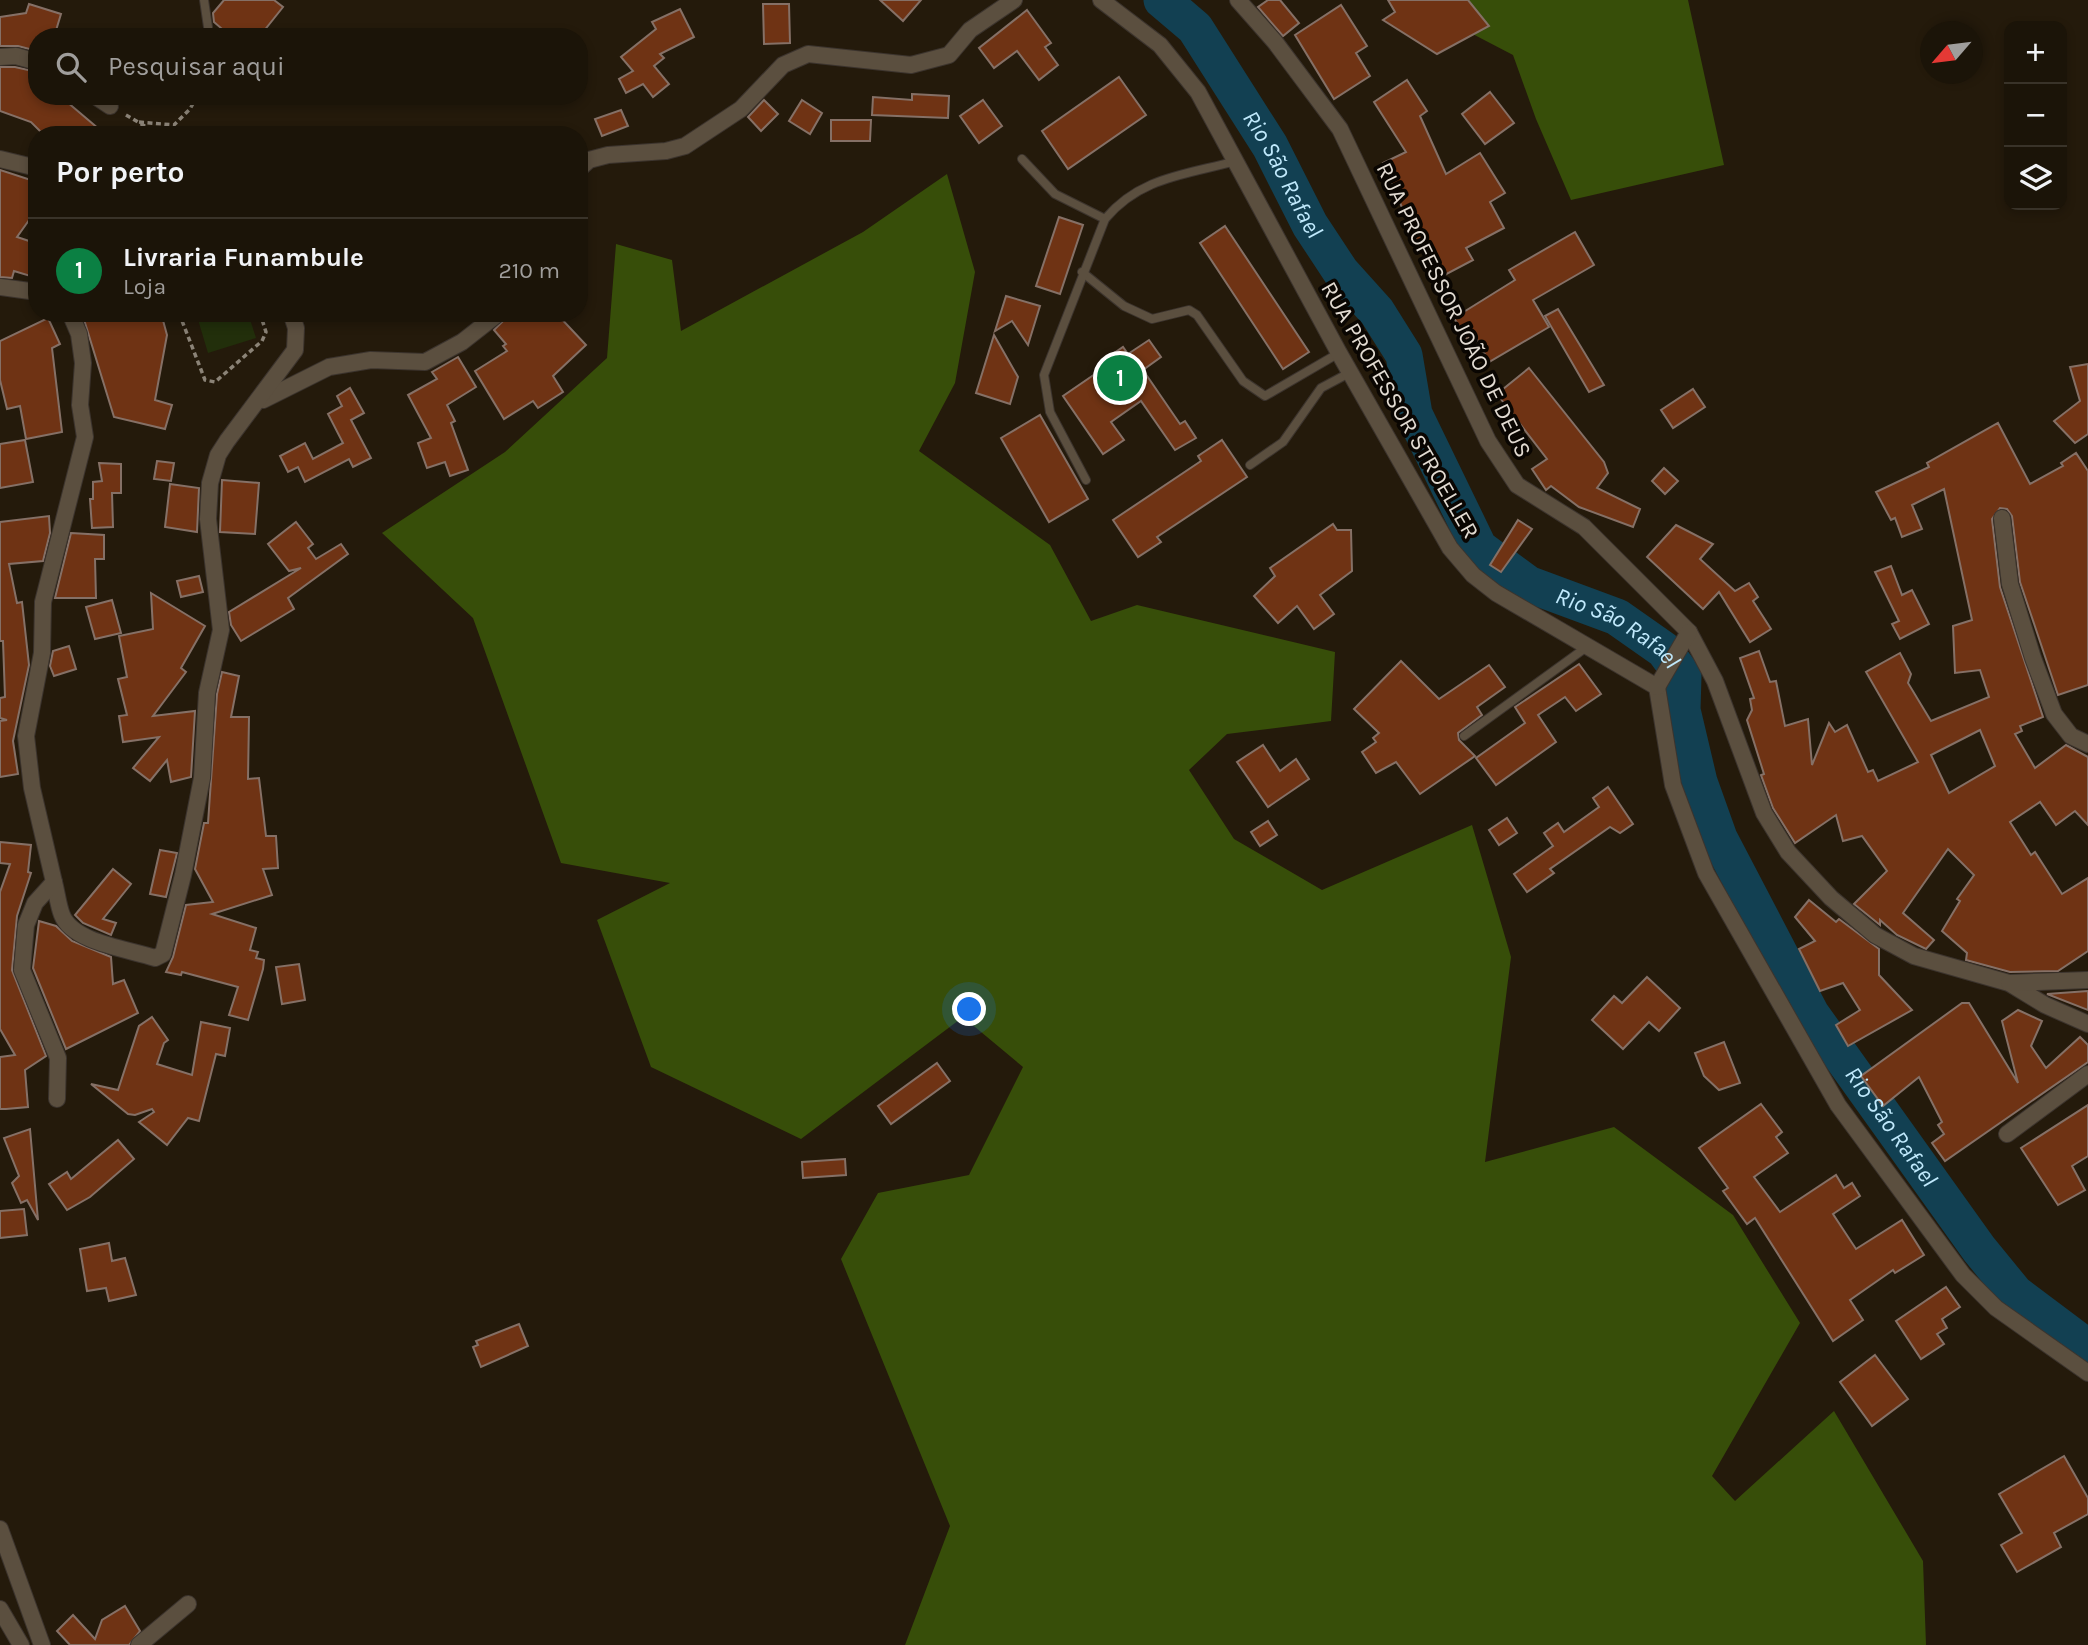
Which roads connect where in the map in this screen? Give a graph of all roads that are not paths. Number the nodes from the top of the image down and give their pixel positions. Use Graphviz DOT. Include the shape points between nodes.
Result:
graph roads {
  1 [pos="204,0"];
  2 [pos="1014,0"];
  3 [pos="1101,0"];
  4 [pos="1238,0"];
  5 [pos="208,27"];
  6 [pos="0,57"];
  7 [pos="28,59"];
  8 [pos="0,159"];
  9 [pos="1022,159"];
  10 [pos="588,161"];
  11 [pos="1236,161"];
  12 [pos="28,167"];
  13 [pos="1105,219"];
  14 [pos="1082,272"];
  15 [pos="0,287"];
  16 [pos="28,291"];
  17 [pos="74,322"];
  18 [pos="294,322"];
  19 [pos="488,322"];
  20 [pos="1339,353"];
  21 [pos="1351,372"];
  22 [pos="258,403"];
  23 [pos="1250,465"];
  24 [pos="1086,480"];
  25 [pos="2002,518"];
  26 [pos="1689,632"];
  27 [pos="1588,646"];
  28 [pos="1657,687"];
  29 [pos="1464,736"];
  30 [pos="2088,744"];
  31 [pos="54,882"];
  32 [pos="2088,981"];
  33 [pos="2009,983"];
  34 [pos="2088,1024"];
  35 [pos="2088,1074"];
  36 [pos="57,1099"];
  37 [pos="2007,1134"];
  38 [pos="2088,1373"];
  39 [pos="2,1538"];
  40 [pos="188,1604"];
  41 [pos="0,1609"];
  42 [pos="21,1645"];
  43 [pos="42,1645"];
  44 [pos="139,1645"];
  1 -- 5 [label="lane"];
  2 -- 10 [label="street" via="970,30 949,55 911,65 808,54 782,65 741,109 685,146"];
  3 -- 11 [label="street, RUA PROFESSOR STROELLER" via="1175,60"];
  4 -- 26 [label="street, RUA PROFESSOR JOÃO DE DEUS" via="1340,129 1504,468 1531,496 1584,527"];
  6 -- 7 [label="street"];
  8 -- 12 [label="street"];
  9 -- 13 [label="lane" via="1055,194"];
  11 -- 13 [label="lane" via="1142,186"];
  11 -- 20 [label="street, RUA PROFESSOR STROELLER"];
  13 -- 14 [label="lane"];
  14 -- 20 [label="lane" via="1124,306 1152,318 1189,310 1197,315 1243,381 1265,396"];
  14 -- 24 [label="lane" via="1044,374 1050,412"];
  15 -- 16 [label="street"];
  17 -- 31 [label="street" via="83,363 80,405 85,437 43,602 42,653 26,736"];
  18 -- 22 [label="street" via="295,350"];
  19 -- 22 [label="street" via="425,362 371,360 329,367"];
  20 -- 21 [label="street, RUA PROFESSOR STROELLER"];
  21 -- 23 [label="lane" via="1321,387 1283,442"];
  21 -- 27 [label="street, RUA PROFESSOR STROELLER" via="1428,512 1473,575"];
  22 -- 31 [label="street" via="218,455 210,484 208,519 221,631 207,693 202,778 163,954 155,958 97,943 70,928"];
  25 -- 30 [label="street" via="2010,584 2033,658 2062,726"];
  26 -- 28 [label="street"];
  26 -- 33 [label="street, RUA PROFESSOR JOÃO DE DEUS" via="1715,681 1764,813 1788,852 1831,898 1875,935 1914,956"];
  27 -- 28 [label="street, RUA PROFESSOR STROELLER"];
  27 -- 29 [label="lane"];
  28 -- 38 [label="street" via="1673,785 1706,873 1838,1105 1963,1275 1996,1308"];
  31 -- 36 [label="street" via="35,903 26,925 22,970 58,1058"];
  32 -- 33 [label="street"];
  33 -- 34 [label="street, RUA PROFESSOR JOÃO DE DEUS"];
  35 -- 37 [label="street"];
  39 -- 43 [label="street"];
  40 -- 44 [label="street"];
  41 -- 42 [label="street"];
}
